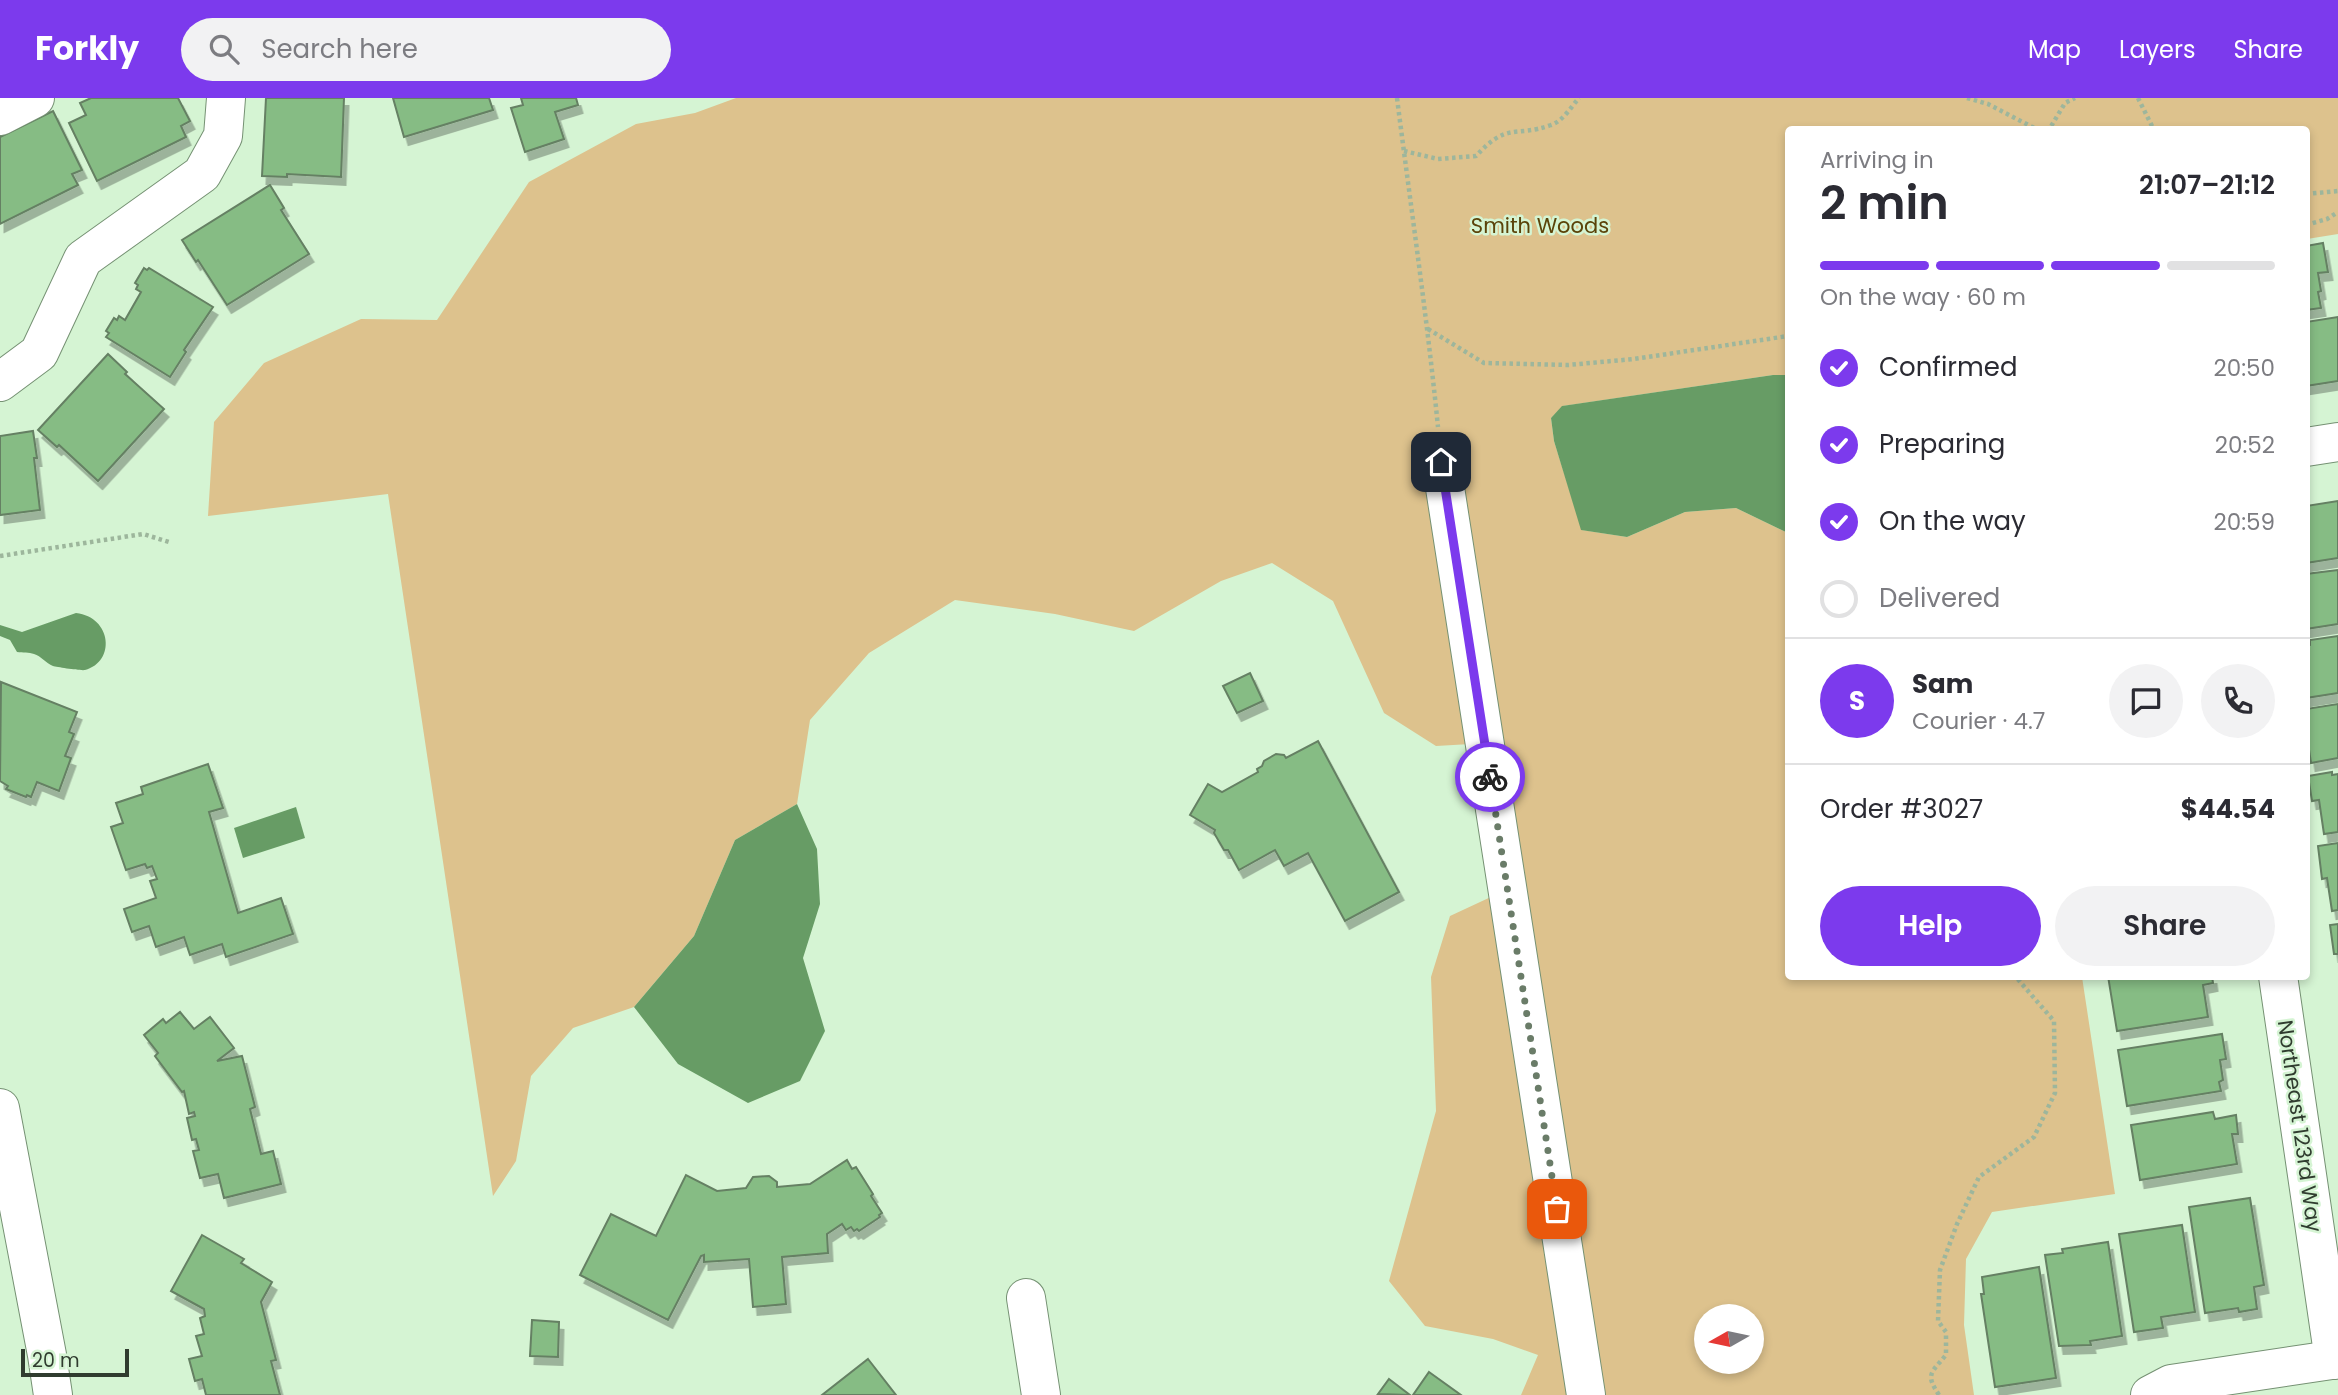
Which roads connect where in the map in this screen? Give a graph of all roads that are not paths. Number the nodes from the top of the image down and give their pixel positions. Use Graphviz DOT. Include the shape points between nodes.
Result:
graph roads {
  1 [pos="35,98"];
  2 [pos="226,98"];
  3 [pos="0,116"];
  4 [pos="0,382"];
  5 [pos="2338,443"];
  6 [pos="2310,446"];
  7 [pos="1441,462"];
  8 [pos="2279,980"];
  9 [pos="0,1108"];
  10 [pos="1026,1298"];
  11 [pos="2336,1359"];
  12 [pos="53,1395"];
  13 [pos="1041,1395"];
  14 [pos="1586,1395"];
  15 [pos="2150,1395"];
  1 -- 3 [label="street"];
  2 -- 4 [label="street" via="223,136 202,174 83,259 39,353"];
  5 -- 6 [label="street"];
  7 -- 14 [label="street"];
  8 -- 11 [label="street, Northeast 123rd Way"];
  9 -- 12 [label="street"];
  10 -- 13 [label="street"];
  11 -- 15 [label="street" via="2171,1384"];
}
